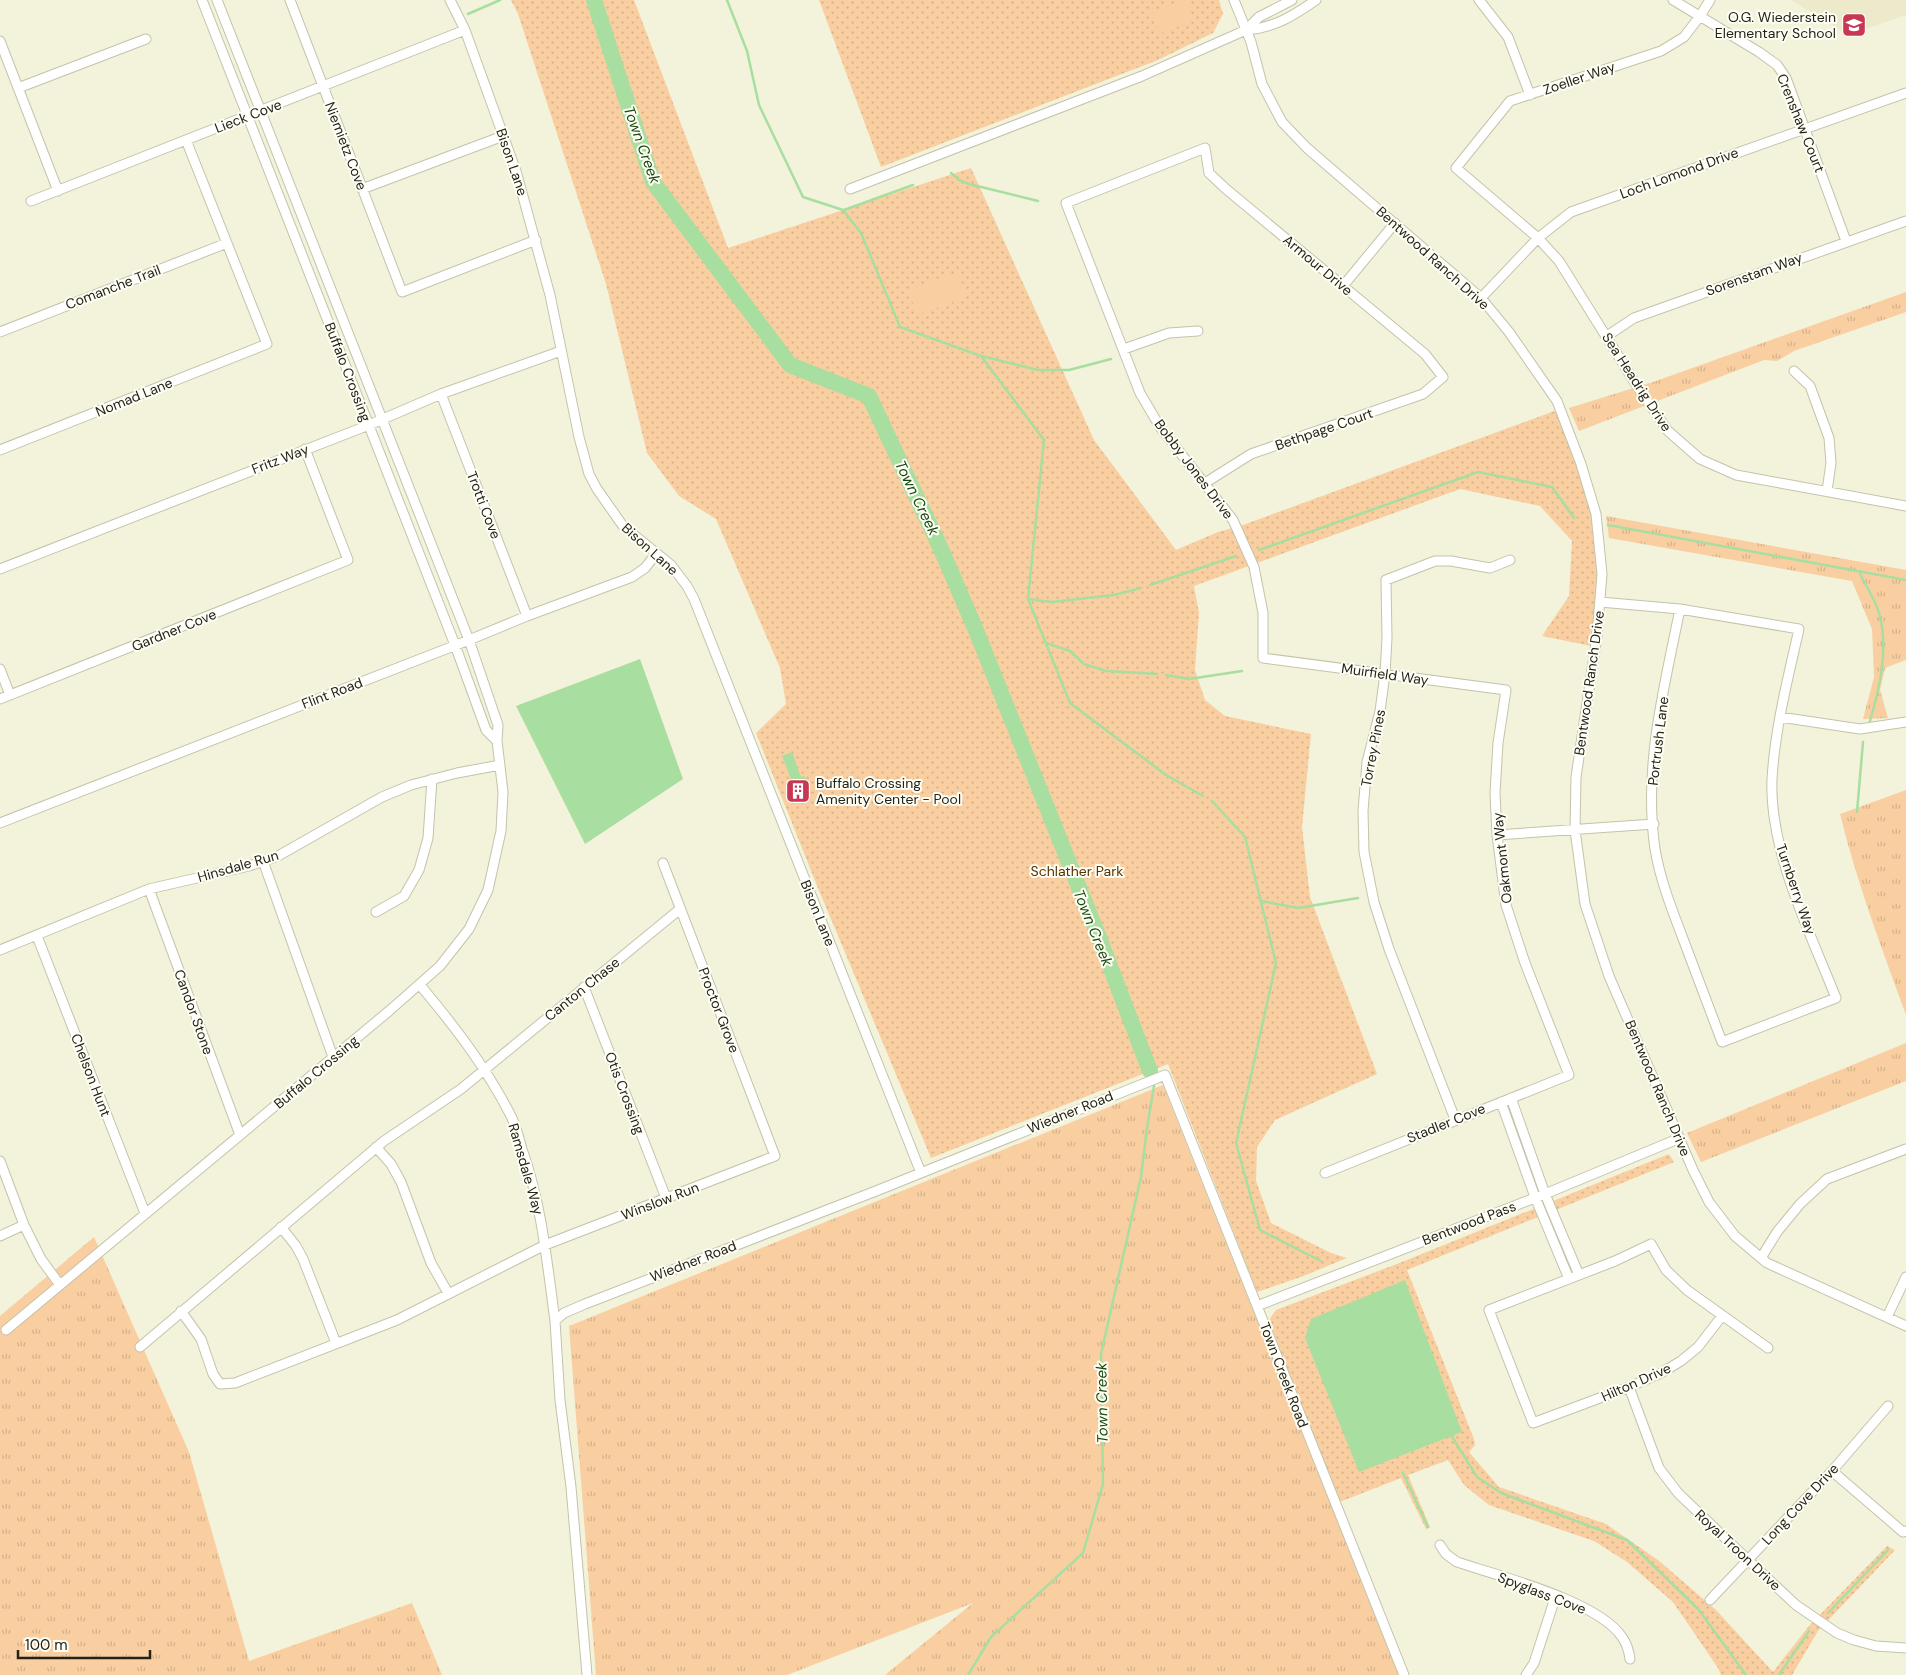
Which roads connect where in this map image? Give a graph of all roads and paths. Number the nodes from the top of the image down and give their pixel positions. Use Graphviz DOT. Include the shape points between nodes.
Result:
graph roads {
  1 [pos="202,0"];
  2 [pos="217,0"];
  3 [pos="290,0"];
  4 [pos="450,0"];
  5 [pos="1234,0"];
  6 [pos="1292,0"];
  7 [pos="1316,0"];
  8 [pos="1479,0"];
  9 [pos="1673,0"];
  10 [pos="1710,0"];
  11 [pos="1700,16"];
  12 [pos="465,30"];
  13 [pos="1246,30"];
  14 [pos="146,39"];
  15 [pos="0,41"];
  16 [pos="324,87"];
  17 [pos="18,88"];
  18 [pos="1906,93"];
  19 [pos="1530,95"];
  20 [pos="261,112"];
  21 [pos="248,117"];
  22 [pos="1805,129"];
  23 [pos="502,136"];
  24 [pos="186,140"];
  25 [pos="1205,148"];
  26 [pos="1456,168"];
  27 [pos="850,188"];
  28 [pos="362,189"];
  29 [pos="58,191"];
  30 [pos="30,201"];
  31 [pos="1906,221"];
  32 [pos="1395,223"];
  33 [pos="1538,238"];
  34 [pos="536,240"];
  35 [pos="1846,241"];
  36 [pos="227,242"];
  37 [pos="1343,286"];
  38 [pos="1481,298"];
  39 [pos="1198,331"];
  40 [pos="0,332"];
  41 [pos="1607,336"];
  42 [pos="1124,349"];
  43 [pos="561,351"];
  44 [pos="1794,371"];
  45 [pos="1443,377"];
  46 [pos="441,394"];
  47 [pos="382,420"];
  48 [pos="368,426"];
  49 [pos="305,449"];
  50 [pos="0,450"];
  51 [pos="1205,483"];
  52 [pos="1827,491"];
  53 [pos="1906,506"];
  54 [pos="656,554"];
  55 [pos="1510,560"];
  56 [pos="0,569"];
  57 [pos="1600,602"];
  58 [pos="1680,609"];
  59 [pos="527,616"];
  60 [pos="469,640"];
  61 [pos="454,646"];
  62 [pos="1263,658"];
  63 [pos="0,669"];
  64 [pos="1385,674"];
  65 [pos="1506,690"];
  66 [pos="10,695"];
  67 [pos="0,699"];
  68 [pos="1780,717"];
  69 [pos="1906,722"];
  70 [pos="497,741"];
  71 [pos="500,765"];
  72 [pos="432,779"];
  73 [pos="0,823"];
  74 [pos="1654,824"];
  75 [pos="1575,830"];
  76 [pos="1497,835"];
  77 [pos="263,861"];
  78 [pos="663,863"];
  79 [pos="149,889"];
  80 [pos="680,909"];
  81 [pos="376,912"];
  82 [pos="37,936"];
  83 [pos="0,950"];
  84 [pos="420,985"];
  85 [pos="584,987"];
  86 [pos="1722,1042"];
  87 [pos="334,1057"];
  88 [pos="485,1069"];
  89 [pos="1165,1075"];
  90 [pos="1568,1075"];
  91 [pos="1511,1098"];
  92 [pos="1501,1102"];
  93 [pos="1455,1119"];
  94 [pos="240,1135"];
  95 [pos="1680,1138"];
  96 [pos="376,1147"];
  97 [pos="1906,1149"];
  98 [pos="775,1156"];
  99 [pos="0,1161"];
  100 [pos="921,1173"];
  101 [pos="1325,1173"];
  102 [pos="1545,1194"];
  103 [pos="1535,1197"];
  104 [pos="666,1198"];
  105 [pos="145,1213"];
  106 [pos="24,1224"];
  107 [pos="281,1227"];
  108 [pos="0,1236"];
  109 [pos="545,1245"];
  110 [pos="1761,1258"];
  111 [pos="1579,1275"];
  112 [pos="1906,1277"];
  113 [pos="1569,1279"];
  114 [pos="60,1285"];
  115 [pos="448,1293"];
  116 [pos="1257,1306"];
  117 [pos="181,1312"];
  118 [pos="1722,1316"];
  119 [pos="1887,1317"];
  120 [pos="555,1321"];
  121 [pos="1906,1326"];
  122 [pos="6,1330"];
  123 [pos="336,1343"];
  124 [pos="140,1347"];
  125 [pos="1768,1348"];
  126 [pos="1629,1388"];
  127 [pos="1888,1406"];
  128 [pos="1832,1470"];
  129 [pos="1906,1531"];
  130 [pos="1440,1545"];
  131 [pos="1748,1560"];
  132 [pos="1556,1595"];
  133 [pos="1710,1600"];
  134 [pos="1906,1648"];
  135 [pos="1630,1659"];
  136 [pos="587,1675"];
  137 [pos="1404,1675"];
  138 [pos="1526,1675"];
  1 -- 21 [label="street, Buffalo Crossing"];
  2 -- 20 [label="street, Buffalo Crossing"];
  3 -- 16 [label="street, Niemietz Cove"];
  4 -- 12 [label="street, Bison Lane"];
  5 -- 13 [label="street, Bentwood Ranch Drive"];
  6 -- 13 [label="street" via="1259,17"];
  7 -- 13 [label="street" via="1296,14 1263,29"];
  8 -- 19 [label="street" via="1508,37"];
  9 -- 11 [label="street, Crenshaw Court"];
  10 -- 11 [label="street, Zoeller Way"];
  11 -- 19 [label="street, Zoeller Way" via="1684,37 1661,51"];
  11 -- 22 [label="street, Crenshaw Court" via="1777,65 1786,78"];
  12 -- 16 [label="street, Lieck Cove"];
  12 -- 23 [label="street, Bison Lane"];
  13 -- 27 [label="street" via="1142,76"];
  13 -- 32 [label="street, Bentwood Ranch Drive" via="1262,84 1282,122 1307,148"];
  14 -- 17 [label="street"];
  15 -- 17 [label="street"];
  16 -- 20 [label="street, Lieck Cove"];
  16 -- 28 [label="street, Niemietz Cove"];
  17 -- 29 [label="street"];
  18 -- 22 [label="street, Loch Lomond Drive"];
  19 -- 26 [label="street, Zoeller Way" via="1510,101"];
  20 -- 21 [label="street, Lieck Cove"];
  20 -- 47 [label="street, Buffalo Crossing"];
  21 -- 24 [label="street, Lieck Cove"];
  21 -- 48 [label="street, Buffalo Crossing"];
  22 -- 33 [label="street, Loch Lomond Drive" via="1571,212"];
  22 -- 35 [label="street, Crenshaw Court"];
  23 -- 28 [label="street"];
  23 -- 34 [label="street, Bison Lane"];
  24 -- 29 [label="street, Lieck Cove"];
  24 -- 36 [label="street"];
  25 -- 37 [label="street, Armour Drive" via="1209,173"];
  25 -- 42 [label="street, Bobby Jones Drive" via="1066,203"];
  26 -- 33 [label="street, Sea Headrig Drive"];
  28 -- 34 [label="street, Niemietz Cove" via="402,292"];
  29 -- 30 [label="street, Lieck Cove"];
  31 -- 35 [label="street, Sorenstam Way"];
  32 -- 37 [label="street"];
  32 -- 38 [label="street, Bentwood Ranch Drive"];
  33 -- 38 [label="street, Loch Lomond Drive"];
  33 -- 41 [label="street, Sea Headrig Drive" via="1559,261"];
  34 -- 43 [label="street, Bison Lane"];
  35 -- 41 [label="street, Sorenstam Way" via="1634,318"];
  36 -- 40 [label="street, Comanche Trail"];
  36 -- 50 [label="street, Nomad Lane" via="267,344"];
  37 -- 45 [label="street, Armour Drive" via="1425,354"];
  38 -- 57 [label="street, Bentwood Ranch Drive" via="1509,332 1556,401 1581,464 1596,514 1602,574"];
  39 -- 42 [label="street" via="1169,333"];
  41 -- 52 [label="street, Sea Headrig Drive" via="1668,431 1700,458 1736,475"];
  42 -- 51 [label="street, Bobby Jones Drive" via="1140,393 1160,427"];
  43 -- 46 [label="street, Fritz Way"];
  43 -- 54 [label="street, Bison Lane" via="589,474 623,526"];
  44 -- 52 [label="street" via="1810,386 1829,438 1832,463"];
  45 -- 51 [label="street, Bethpage Court" via="1423,394 1251,454"];
  46 -- 47 [label="street, Fritz Way"];
  46 -- 59 [label="street, Trotti Cove"];
  47 -- 48 [label="street, Fritz Way"];
  47 -- 60 [label="street, Buffalo Crossing"];
  48 -- 49 [label="street, Fritz Way"];
  48 -- 61 [label="street, Buffalo Crossing"];
  49 -- 56 [label="street, Fritz Way"];
  49 -- 66 [label="street, Gardner Cove" via="348,560"];
  51 -- 62 [label="street, Bobby Jones Drive" via="1233,520 1254,567 1263,613"];
  52 -- 53 [label="street, Sea Headrig Drive"];
  54 -- 59 [label="street, Flint Road" via="632,577"];
  54 -- 100 [label="street, Bison Lane" via="675,570 694,599"];
  55 -- 64 [label="street, Torrey Pines" via="1490,568 1434,561 1386,580"];
  57 -- 58 [label="street"];
  57 -- 75 [label="street, Bentwood Ranch Drive" via="1576,777"];
  58 -- 68 [label="street, Turnberry Way" via="1798,628"];
  58 -- 74 [label="street, Portrush Lane" via="1653,754 1651,799"];
  59 -- 60 [label="street, Flint Road"];
  60 -- 61 [label="street, Flint Road"];
  60 -- 70 [label="street, Buffalo Crossing" via="498,725"];
  61 -- 70 [label="street, Buffalo Crossing" via="486,730"];
  61 -- 73 [label="street, Flint Road"];
  62 -- 64 [label="street, Muirfield Way"];
  63 -- 66 [label="street"];
  64 -- 65 [label="street, Muirfield Way"];
  64 -- 93 [label="street, Torrey Pines" via="1380,711 1367,762 1364,852 1374,902 1389,949"];
  65 -- 76 [label="street, Oakmont Way" via="1498,743"];
  66 -- 67 [label="street, Gardner Cove"];
  68 -- 69 [label="street" via="1860,729"];
  68 -- 86 [label="street, Turnberry Way" via="1772,780 1783,860 1836,998"];
  70 -- 71 [label="street, Buffalo Crossing"];
  71 -- 72 [label="street, Hinsdale Run"];
  71 -- 84 [label="street, Buffalo Crossing" via="503,792 500,831 488,890 469,929 440,966"];
  72 -- 77 [label="street, Hinsdale Run" via="382,797 294,848"];
  72 -- 81 [label="street" via="428,838 419,870 404,896"];
  74 -- 75 [label="street"];
  74 -- 86 [label="street, Portrush Lane" via="1655,849 1665,891"];
  75 -- 76 [label="street"];
  75 -- 95 [label="street, Bentwood Ranch Drive" via="1585,904 1609,976"];
  76 -- 90 [label="street, Oakmont Way" via="1506,905"];
  77 -- 79 [label="street, Hinsdale Run"];
  77 -- 87 [label="street"];
  78 -- 80 [label="street, Proctor Grove"];
  79 -- 82 [label="street, Hinsdale Run"];
  79 -- 94 [label="street, Candor Stone"];
  80 -- 85 [label="street, Canton Chase"];
  80 -- 98 [label="street, Proctor Grove"];
  82 -- 83 [label="street, Hinsdale Run"];
  82 -- 105 [label="street, Chelson Hunt"];
  84 -- 87 [label="street, Buffalo Crossing"];
  84 -- 88 [label="street, Ramsdale Way"];
  85 -- 88 [label="street, Canton Chase"];
  85 -- 104 [label="street, Otis Crossing"];
  87 -- 94 [label="street, Buffalo Crossing"];
  88 -- 96 [label="street, Canton Chase"];
  88 -- 109 [label="street, Ramsdale Way" via="512,1118 530,1171"];
  89 -- 100 [label="street, Wiedner Road"];
  89 -- 116 [label="street, Town Creek Road"];
  90 -- 91 [label="street, Stadler Cove"];
  91 -- 92 [label="street, Stadler Cove"];
  91 -- 102 [label="street"];
  92 -- 93 [label="street, Stadler Cove"];
  92 -- 103 [label="street"];
  93 -- 101 [label="street, Stadler Cove"];
  94 -- 105 [label="street, Buffalo Crossing"];
  95 -- 102 [label="street, Bentwood Pass"];
  95 -- 110 [label="street, Bentwood Ranch Drive" via="1709,1202 1735,1236"];
  96 -- 107 [label="street, Canton Chase"];
  96 -- 115 [label="street" via="391,1164 400,1182 431,1263"];
  97 -- 110 [label="street" via="1827,1179 1800,1204"];
  98 -- 104 [label="street, Winslow Run"];
  99 -- 106 [label="street"];
  100 -- 120 [label="street, Wiedner Road" via="584,1304"];
  102 -- 103 [label="street, Bentwood Pass"];
  102 -- 111 [label="street"];
  103 -- 113 [label="street"];
  103 -- 116 [label="street, Bentwood Pass"];
  104 -- 109 [label="street, Winslow Run"];
  105 -- 114 [label="street, Buffalo Crossing"];
  106 -- 108 [label="street"];
  106 -- 114 [label="street" via="41,1260"];
  107 -- 117 [label="street, Canton Chase"];
  107 -- 123 [label="street" via="303,1260"];
  109 -- 115 [label="street, Winslow Run"];
  109 -- 120 [label="street, Ramsdale Way"];
  110 -- 119 [label="street, Bentwood Ranch Drive"];
  111 -- 113 [label="street"];
  111 -- 118 [label="street" via="1651,1244 1666,1270"];
  112 -- 119 [label="street"];
  113 -- 126 [label="street, Hilton Drive" via="1489,1310 1533,1423"];
  114 -- 122 [label="street, Buffalo Crossing"];
  115 -- 123 [label="street, Winslow Run" via="397,1320"];
  116 -- 137 [label="street, Town Creek Road"];
  117 -- 123 [label="street, Winslow Run" via="201,1339 213,1374 220,1384 235,1383"];
  117 -- 124 [label="street, Canton Chase"];
  118 -- 125 [label="street"];
  118 -- 126 [label="street, Hilton Drive" via="1698,1347 1681,1361"];
  119 -- 121 [label="street, Bentwood Ranch Drive"];
  120 -- 136 [label="street"];
  126 -- 131 [label="street, Royal Troon Drive" via="1659,1468 1678,1493"];
  127 -- 128 [label="street, Long Cove Drive"];
  128 -- 129 [label="street" via="1903,1532"];
  128 -- 131 [label="street, Long Cove Drive"];
  130 -- 132 [label="street, Spyglass Cove" via="1457,1562"];
  131 -- 133 [label="street, Long Cove Drive"];
  131 -- 134 [label="street, Royal Troon Drive" via="1796,1605 1837,1633 1876,1646"];
  132 -- 135 [label="street, Spyglass Cove" via="1584,1606 1607,1622 1622,1636"];
  132 -- 138 [label="street" via="1534,1662"];
}
